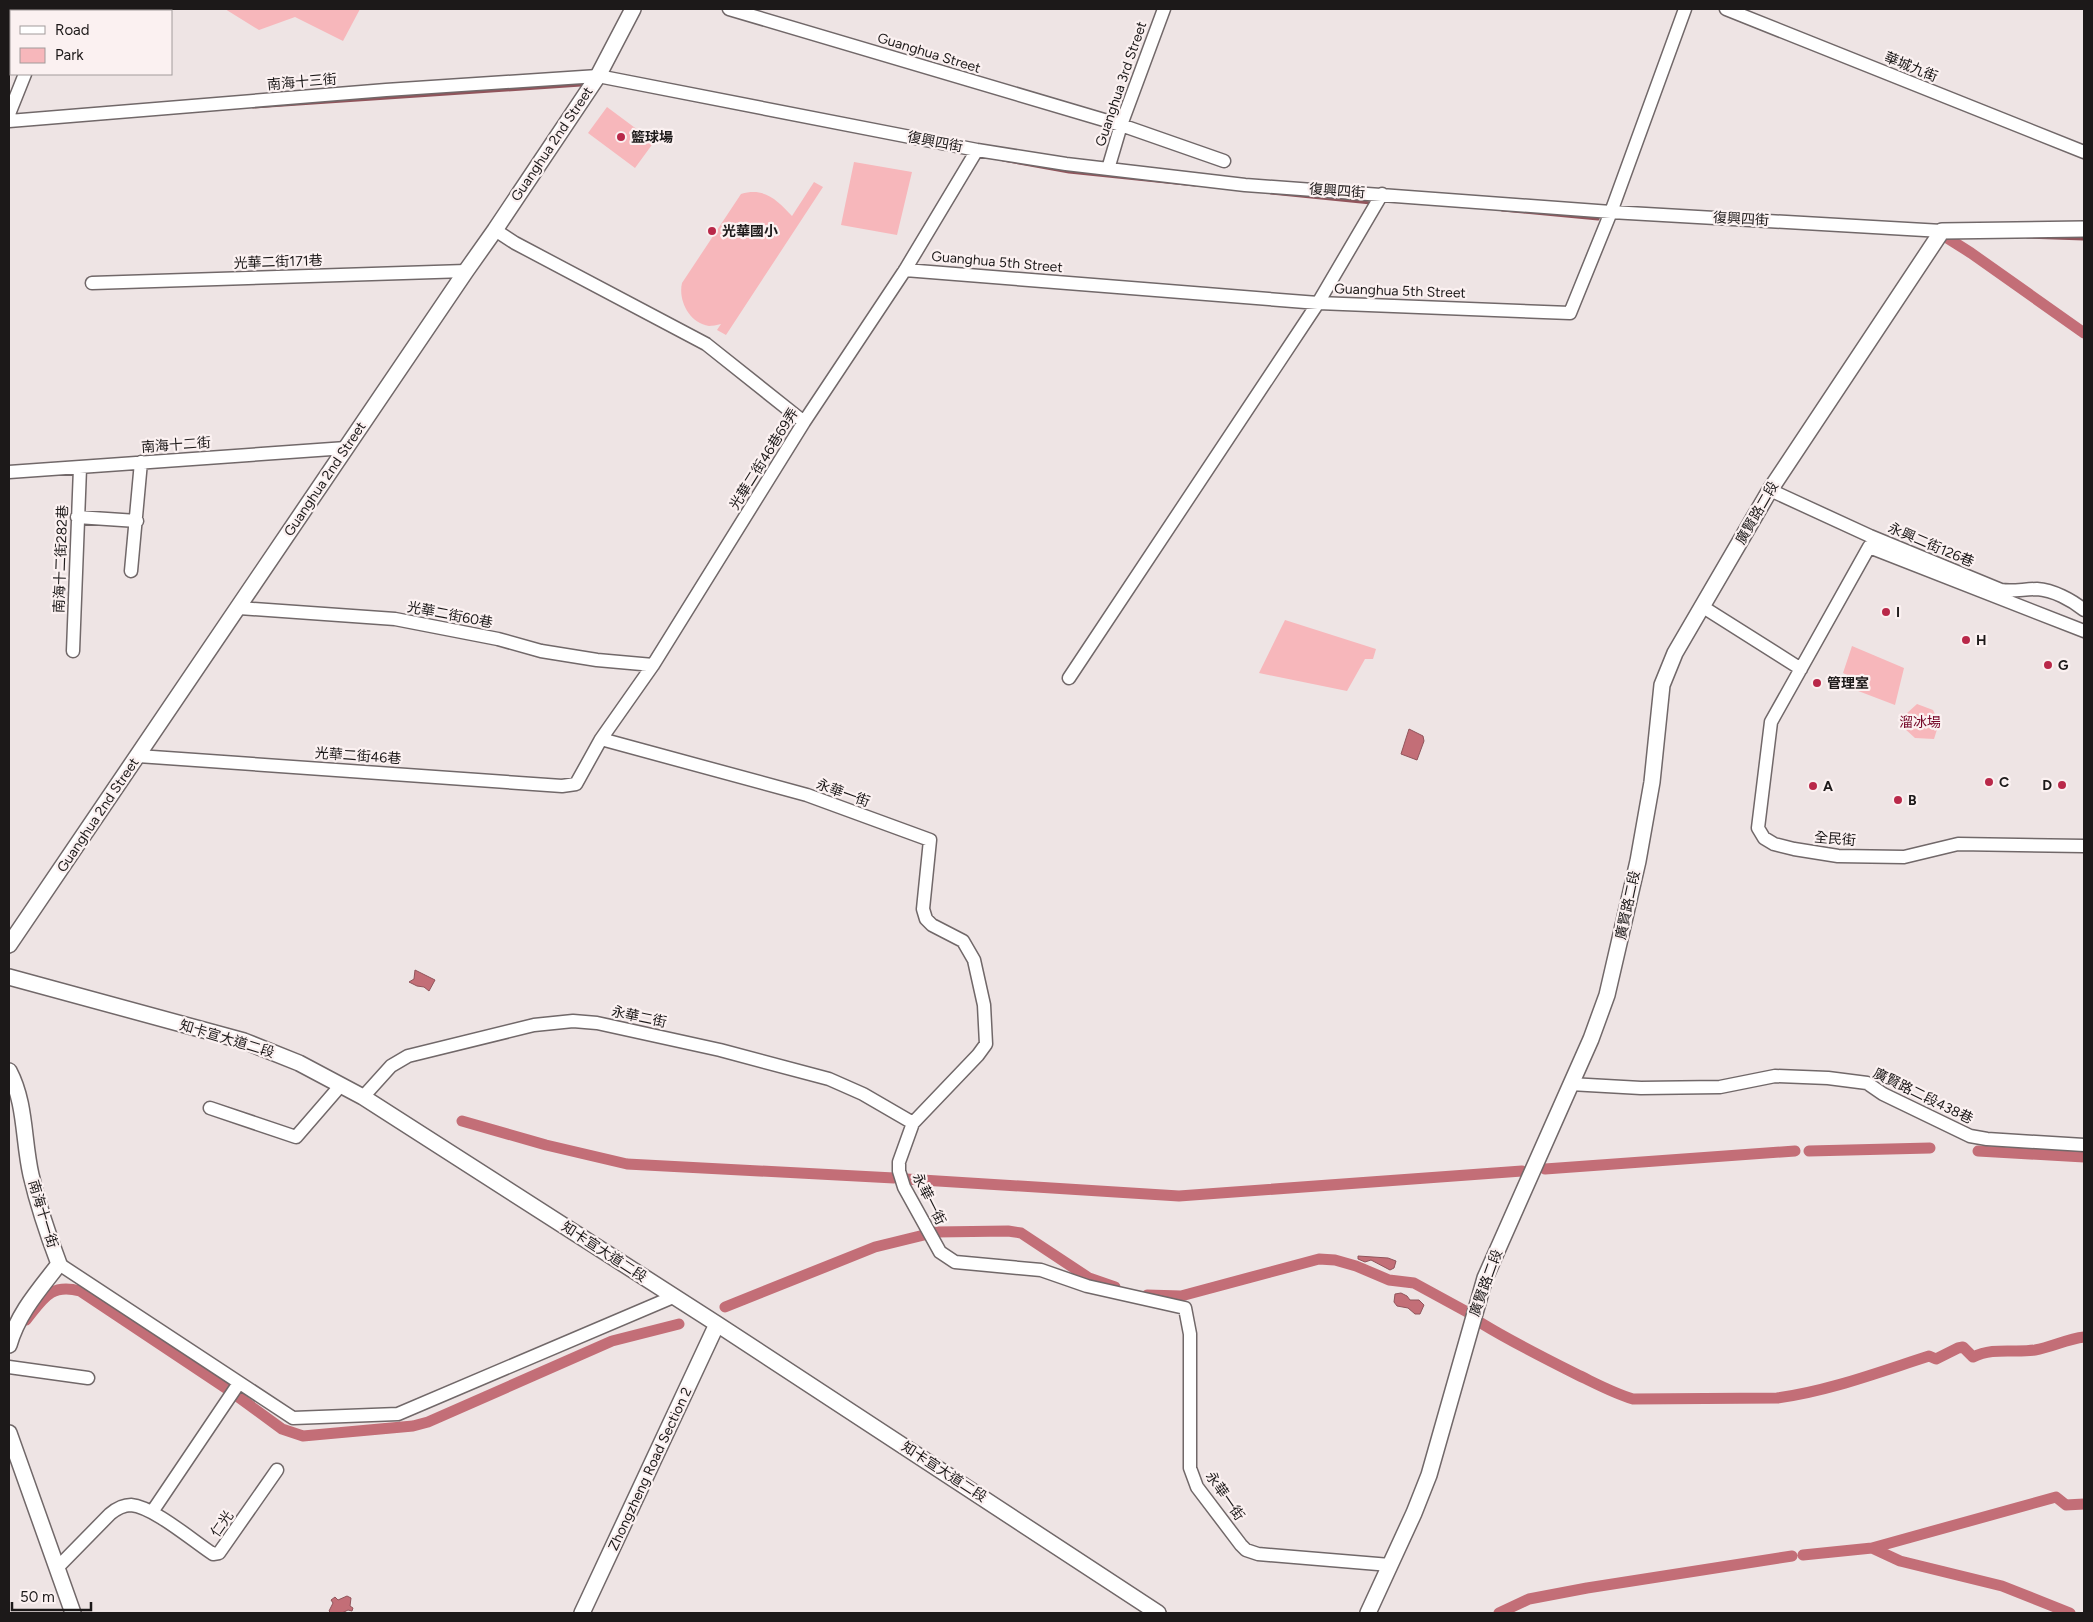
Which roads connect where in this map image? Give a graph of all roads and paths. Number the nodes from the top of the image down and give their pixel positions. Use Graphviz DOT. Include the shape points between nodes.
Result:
graph roads {
  1 [pos="633,9"];
  2 [pos="730,9"];
  3 [pos="1164,9"];
  4 [pos="1685,9"];
  5 [pos="1726,9"];
  6 [pos="25,75"];
  7 [pos="598,76"];
  8 [pos="9,114"];
  9 [pos="9,121"];
  10 [pos="1121,125"];
  11 [pos="977,150"];
  12 [pos="2084,152"];
  13 [pos="1224,161"];
  14 [pos="1108,169"];
  15 [pos="1382,194"];
  16 [pos="1611,212"];
  17 [pos="2084,229"];
  18 [pos="495,230"];
  19 [pos="1942,231"];
  20 [pos="466,270"];
  21 [pos="906,270"];
  22 [pos="92,283"];
  23 [pos="1318,303"];
  24 [pos="804,422"];
  25 [pos="346,448"];
  26 [pos="141,462"];
  27 [pos="80,468"];
  28 [pos="9,472"];
  29 [pos="1770,490"];
  30 [pos="77,517"];
  31 [pos="137,521"];
  32 [pos="131,571"];
  33 [pos="1703,607"];
  34 [pos="238,608"];
  35 [pos="2084,610"];
  36 [pos="2084,631"];
  37 [pos="73,651"];
  38 [pos="653,665"];
  39 [pos="1800,669"];
  40 [pos="1069,678"];
  41 [pos="601,739"];
  42 [pos="138,756"];
  43 [pos="576,784"];
  44 [pos="2084,846"];
  45 [pos="9,945"];
  46 [pos="9,977"];
  47 [pos="9,1071"];
  48 [pos="1570,1084"];
  49 [pos="341,1085"];
  50 [pos="362,1097"];
  51 [pos="210,1108"];
  52 [pos="913,1123"];
  53 [pos="2084,1145"];
  54 [pos="59,1264"];
  55 [pos="673,1297"];
  56 [pos="717,1324"];
  57 [pos="9,1345"];
  58 [pos="9,1367"];
  59 [pos="88,1378"];
  60 [pos="239,1383"];
  61 [pos="9,1433"];
  62 [pos="277,1470"];
  63 [pos="152,1512"];
  64 [pos="1390,1565"];
  65 [pos="58,1567"];
  66 [pos="73,1613"];
  67 [pos="582,1613"];
  68 [pos="1158,1613"];
  69 [pos="1368,1613"];
  1 -- 7 [label="street, Guanghua 2nd Street"];
  2 -- 10 [label="street, Guanghua Street"];
  3 -- 10 [label="street, Guanghua 3rd Street"];
  4 -- 16 [label="street, Guanghua 5th Street"];
  5 -- 12 [label="street, 華城九街"];
  6 -- 8 [label="street"];
  7 -- 9 [label="street, 南海十三街"];
  7 -- 11 [label="street, 復興四街"];
  7 -- 18 [label="street, Guanghua 2nd Street"];
  10 -- 13 [label="street, Guanghua Street"];
  10 -- 14 [label="street, Guanghua 3rd Street"];
  11 -- 14 [label="street, 復興四街"];
  11 -- 21 [label="street, 光華二街46巷69弄"];
  14 -- 15 [label="street, 復興四街" via="1245,185"];
  15 -- 16 [label="street, 復興四街"];
  15 -- 23 [label="street"];
  16 -- 19 [label="street, 復興四街"];
  16 -- 23 [label="street, Guanghua 5th Street" via="1570,313"];
  17 -- 19 [label="street, 復興四街"];
  18 -- 20 [label="street, Guanghua 2nd Street"];
  18 -- 24 [label="street" via="706,344"];
  19 -- 29 [label="street, 廣賢路二段"];
  20 -- 22 [label="street, 光華二街171巷"];
  20 -- 25 [label="street, Guanghua 2nd Street"];
  21 -- 23 [label="street, Guanghua 5th Street"];
  21 -- 24 [label="street, 光華二街46巷69弄"];
  23 -- 40 [label="street"];
  24 -- 38 [label="street, 光華二街46巷69弄"];
  25 -- 26 [label="street, 南海十二街"];
  25 -- 34 [label="street, Guanghua 2nd Street"];
  26 -- 27 [label="street, 南海十二街"];
  26 -- 31 [label="street"];
  27 -- 28 [label="street, 南海十二街"];
  27 -- 30 [label="street, 南海十二街282巷"];
  29 -- 33 [label="street, 廣賢路二段"];
  29 -- 35 [label="street, 永興二街126巷" via="2001,590 2048,591"];
  30 -- 31 [label="street"];
  30 -- 37 [label="street, 南海十二街282巷"];
  31 -- 32 [label="street"];
  33 -- 39 [label="street"];
  33 -- 48 [label="street, 廣賢路二段" via="1675,653 1662,685 1652,782 1619,947 1607,995"];
  34 -- 38 [label="street, 光華二街60巷" via="395,619 498,639 541,651"];
  34 -- 42 [label="street, Guanghua 2nd Street"];
  36 -- 39 [label="street, 全民街" via="1869,547"];
  38 -- 41 [label="street, 光華二街46巷69弄"];
  39 -- 44 [label="street, 全民街" via="1771,722 1758,828 1764,838 1794,849 1838,856 1904,857 1958,844"];
  41 -- 43 [label="street, 光華二街46巷69弄"];
  41 -- 52 [label="street, 永華一街" via="806,795 930,840 923,896 926,919 963,941 971,952 984,1005 986,1044"];
  42 -- 43 [label="street, 光華二街46巷" via="562,786"];
  42 -- 45 [label="street, Guanghua 2nd Street"];
  46 -- 49 [label="street, 知卡宣大道二段" via="244,1041 299,1063"];
  47 -- 54 [label="street, 南海十一街" via="23,1111 31,1176"];
  48 -- 53 [label="street, 廣賢路二段438巷" via="1641,1088 1720,1087 1775,1076 1828,1078 1868,1083 1883,1094 1970,1136"];
  48 -- 64 [label="street, 廣賢路二段" via="1485,1278 1429,1475"];
  49 -- 50 [label="street, 知卡宣大道二段"];
  49 -- 51 [label="street" via="296,1137"];
  50 -- 52 [label="street, 永華二街" via="391,1066 408,1056 534,1026 584,1022 720,1050 829,1079 864,1094"];
  50 -- 55 [label="street, 知卡宣大道二段"];
  52 -- 64 [label="street, 永華一街" via="899,1162 899,1171 904,1187 944,1256 955,1262 1041,1270 1086,1286 1185,1308 1190,1334 1190,1468 1197,1487 1246,1550 1258,1554"];
  54 -- 57 [label="street, 南海十一街" via="22,1311"];
  54 -- 60 [label="street"];
  55 -- 56 [label="street, 知卡宣大道二段"];
  55 -- 60 [label="street" via="398,1414 293,1418"];
  56 -- 67 [label="street, Zhongzheng Road Section 2"];
  56 -- 68 [label="street, 知卡宣大道二段"];
  58 -- 59 [label="street"];
  60 -- 63 [label="street"];
  61 -- 65 [label="street"];
  62 -- 63 [label="street, 仁光" via="219,1554 213,1554"];
  63 -- 65 [label="street, 仁光" via="131,1506 120,1507"];
  64 -- 69 [label="street, 廣賢路二段"];
  65 -- 66 [label="street"];
}
